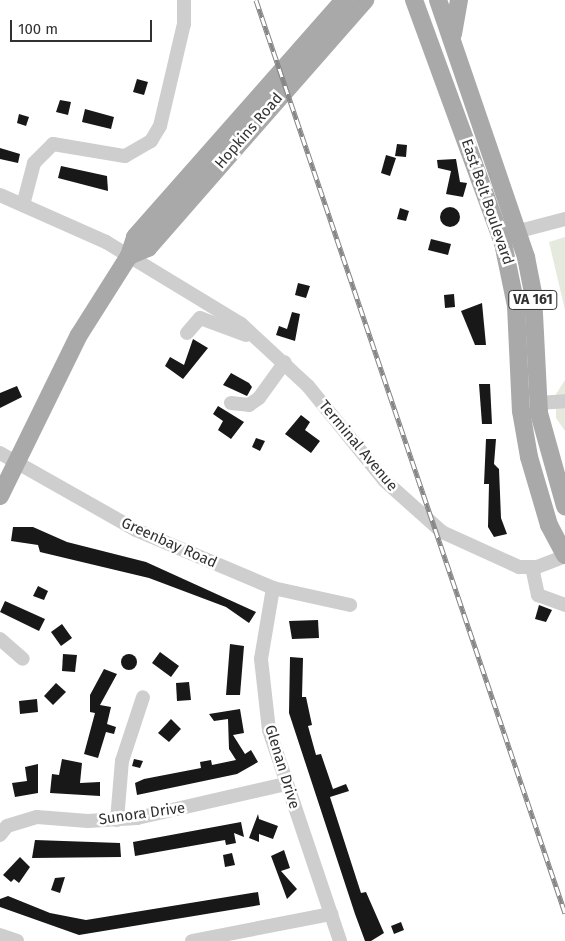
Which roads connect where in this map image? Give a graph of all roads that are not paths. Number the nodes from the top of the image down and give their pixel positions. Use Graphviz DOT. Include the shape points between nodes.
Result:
graph roads {
  1 [pos="184,0"];
  2 [pos="344,0"];
  3 [pos="364,0"];
  4 [pos="414,0"];
  5 [pos="438,0"];
  6 [pos="459,0"];
  7 [pos="453,42"];
  8 [pos="0,195"];
  9 [pos="23,205"];
  10 [pos="565,219"];
  11 [pos="520,231"];
  12 [pos="502,236"];
  13 [pos="129,256"];
  14 [pos="187,333"];
  15 [pos="250,335"];
  16 [pos="285,362"];
  17 [pos="565,401"];
  18 [pos="231,403"];
  19 [pos="538,403"];
  20 [pos="0,453"];
  21 [pos="17,462"];
  22 [pos="0,496"];
  23 [pos="565,506"];
  24 [pos="565,556"];
  25 [pos="532,567"];
  26 [pos="273,588"];
  27 [pos="350,605"];
  28 [pos="565,605"];
  29 [pos="0,639"];
  30 [pos="23,659"];
  31 [pos="143,697"];
  32 [pos="286,784"];
  33 [pos="117,820"];
  34 [pos="0,835"];
  35 [pos="331,914"];
  36 [pos="0,935"];
  37 [pos="17,941"];
  38 [pos="192,941"];
  39 [pos="340,941"];
  1 -- 9 [label="street" via="177,52 160,126 152,141 125,156 52,144 34,163"];
  2 -- 13 [label="main road, Hopkins Road" via="255,97 135,237"];
  3 -- 13 [label="main road, Hopkins Road" via="148,248"];
  4 -- 12 [label="main road, East Belt Boulevard / VA 161"];
  5 -- 7 [label="main road, East Belt Boulevard / VA 161"];
  6 -- 7 [label="main road"];
  7 -- 11 [label="main road, East Belt Boulevard / VA 161"];
  8 -- 9 [label="street"];
  9 -- 13 [label="street"];
  10 -- 11 [label="street"];
  11 -- 12 [label="street"];
  11 -- 19 [label="main road, East Belt Boulevard / VA 161" via="533,294"];
  12 -- 24 [label="main road, East Belt Boulevard / VA 161" via="516,306 521,411 529,457 549,525"];
  13 -- 15 [label="street, Terminal Avenue" via="241,324"];
  13 -- 21 [label="main road, Hopkins Road" via="79,335"];
  14 -- 15 [label="street" via="200,318"];
  15 -- 16 [label="street, Terminal Avenue"];
  16 -- 18 [label="street" via="259,398 249,405"];
  16 -- 25 [label="street, Terminal Avenue" via="385,481 426,521 501,561"];
  17 -- 19 [label="street"];
  19 -- 23 [label="main road, East Belt Boulevard / VA 161" via="548,453"];
  20 -- 21 [label="street, Greenbay Road"];
  21 -- 22 [label="main road, Hopkins Road"];
  21 -- 26 [label="street, Greenbay Road" via="136,530"];
  24 -- 25 [label="street, Terminal Avenue"];
  25 -- 28 [label="street" via="533,590"];
  26 -- 27 [label="street, Greenbay Road"];
  26 -- 32 [label="street, Glenan Drive" via="261,660 269,730"];
  29 -- 30 [label="street"];
  31 -- 33 [label="street" via="122,761"];
  32 -- 33 [label="street, Sunora Drive" via="217,802"];
  32 -- 35 [label="street, Glenan Drive"];
  33 -- 34 [label="street, Sunora Drive" via="37,817 7,826"];
  35 -- 38 [label="street"];
  35 -- 39 [label="street, Glenan Drive"];
  36 -- 37 [label="street"];
}
